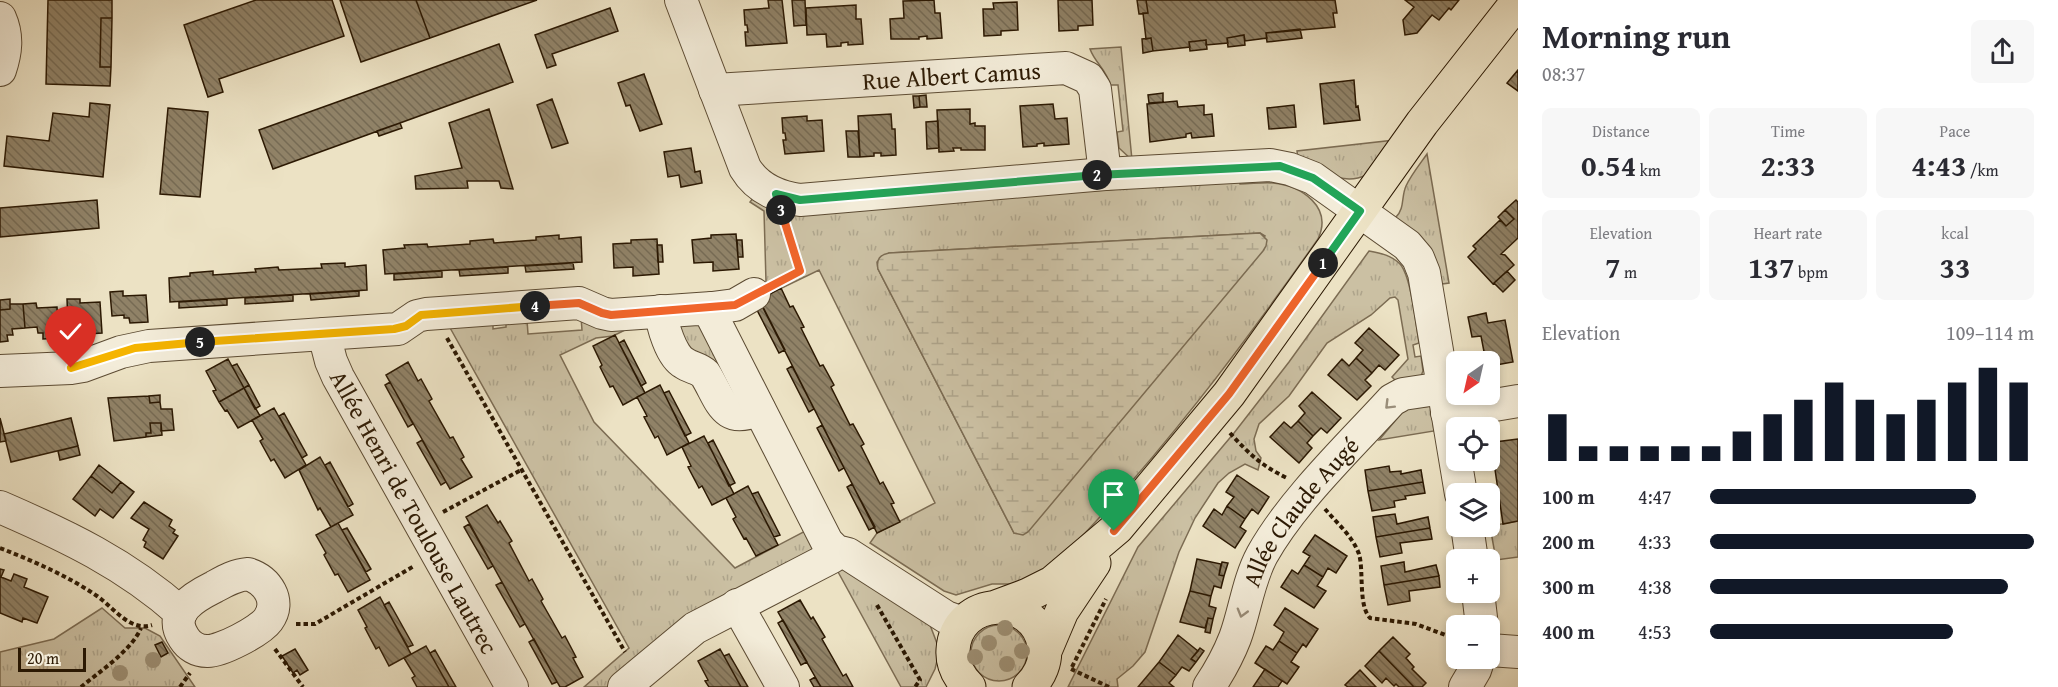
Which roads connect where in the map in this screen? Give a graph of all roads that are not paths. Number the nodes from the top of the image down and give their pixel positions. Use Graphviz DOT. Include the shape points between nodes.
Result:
graph roads {
  1 [pos="681,0"];
  2 [pos="1518,1"];
  3 [pos="0,18"];
  4 [pos="0,70"];
  5 [pos="715,90"];
  6 [pos="1105,174"];
  7 [pos="1360,211"];
  8 [pos="754,294"];
  9 [pos="712,308"];
  10 [pos="661,311"];
  11 [pos="324,334"];
  12 [pos="0,371"];
  13 [pos="1445,401"];
  14 [pos="1518,402"];
  15 [pos="759,409"];
  16 [pos="1459,483"];
  17 [pos="0,507"];
  18 [pos="1114,531"];
  19 [pos="836,551"];
  20 [pos="737,605"];
  21 [pos="996,607"];
  22 [pos="181,613"];
  23 [pos="963,623"];
  24 [pos="1500,651"];
  25 [pos="1518,652"];
  26 [pos="953,655"];
  27 [pos="1058,660"];
  28 [pos="1475,669"];
  29 [pos="631,681"];
  30 [pos="512,687"];
  31 [pos="783,687"];
  32 [pos="938,687"];
  33 [pos="969,687"];
  34 [pos="1029,687"];
  35 [pos="1209,687"];
  36 [pos="1465,687"];
  1 -- 5 [label="street"];
  2 -- 7 [label="main road" via="1422,123"];
  3 -- 4 [label="street" via="6,49"];
  5 -- 6 [label="street" via="745,168 759,185 800,200"];
  5 -- 6 [label="street, Rue Albert Camus" via="1066,68 1088,78 1095,89"];
  6 -- 7 [label="street" via="1280,166 1313,178"];
  7 -- 13 [label="street" via="1419,258"];
  7 -- 18 [label="main road" via="1229,394"];
  8 -- 9 [label="street, Allée Henri de Toulouse Lautrec" via="735,305"];
  9 -- 10 [label="street, Allée Henri de Toulouse Lautrec"];
  9 -- 15 [label="street" via="713,318"];
  10 -- 11 [label="street, Allée Henri de Toulouse Lautrec" via="611,315 579,303 421,315 398,329"];
  10 -- 15 [label="street" via="662,327 679,359 705,374 724,408 743,415"];
  11 -- 12 [label="street, Allée Henri de Toulouse Lautrec" via="149,346 71,368"];
  11 -- 30 [label="street, Allée Henri de Toulouse Lautrec" via="338,377"];
  13 -- 14 [label="street, Allée Claude Augé"];
  13 -- 16 [label="street"];
  13 -- 35 [label="street, Allée Claude Augé, one-way" via="1403,394 1392,400 1308,493 1262,556 1235,637"];
  15 -- 19 [label="street" via="827,542"];
  17 -- 22 [label="street" via="99,553"];
  18 -- 21 [label="main road" via="1053,583"];
  18 -- 27 [label="main road" via="1066,604"];
  19 -- 20 [label="street" via="832,557"];
  19 -- 23 [label="street" via="848,554 946,617"];
  20 -- 29 [label="street" via="695,628"];
  20 -- 31 [label="street"];
  21 -- 23 [label="main road" via="978,611"];
  21 -- 27 [label="main road" via="1015,610 1031,620"];
  22 -- 22 [label="street" via="193,598 238,575 258,577 266,583 273,601 266,619 213,651 193,648 186,641 179,623"];
  23 -- 26 [label="main road"];
  24 -- 25 [label="street"];
  26 -- 32 [label="main road"];
  26 -- 33 [label="main road" via="960,676"];
  27 -- 34 [label="main road" via="1042,668"];
  28 -- 36 [label="street"];
}
